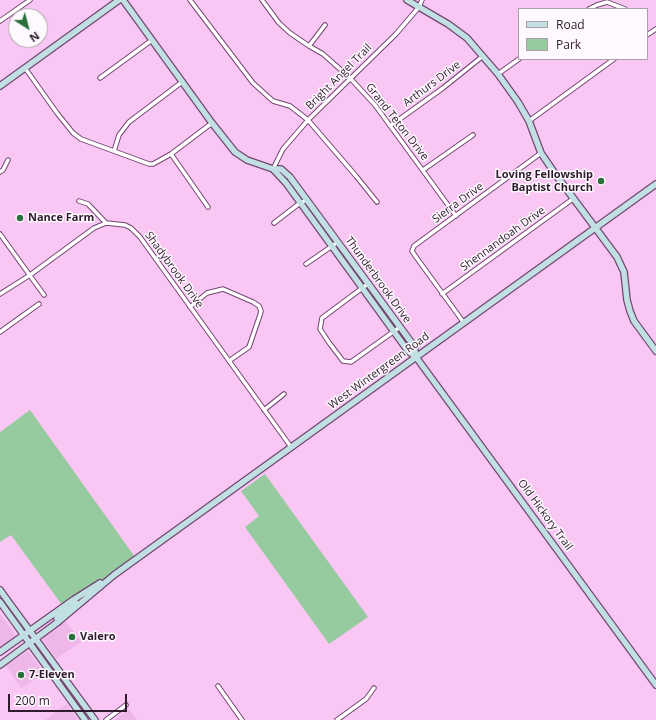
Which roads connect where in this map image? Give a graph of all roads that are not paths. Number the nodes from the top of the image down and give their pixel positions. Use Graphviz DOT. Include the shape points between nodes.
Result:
graph roads {
  1 [pos="30,0"];
  2 [pos="119,0"];
  3 [pos="123,0"];
  4 [pos="190,0"];
  5 [pos="262,0"];
  6 [pos="408,0"];
  7 [pos="422,0"];
  8 [pos="419,7"];
  9 [pos="591,8"];
  10 [pos="622,8"];
  11 [pos="0,21"];
  12 [pos="325,26"];
  13 [pos="152,40"];
  14 [pos="309,46"];
  15 [pos="483,56"];
  16 [pos="518,60"];
  17 [pos="613,60"];
  18 [pos="25,68"];
  19 [pos="498,74"];
  20 [pos="100,78"];
  21 [pos="350,78"];
  22 [pos="182,82"];
  23 [pos="0,86"];
  24 [pos="308,120"];
  25 [pos="529,121"];
  26 [pos="212,123"];
  27 [pos="390,126"];
  28 [pos="474,135"];
  29 [pos="114,151"];
  30 [pos="542,153"];
  31 [pos="171,154"];
  32 [pos="8,160"];
  33 [pos="273,169"];
  34 [pos="423,170"];
  35 [pos="0,172"];
  36 [pos="656,184"];
  37 [pos="574,198"];
  38 [pos="307,200"];
  39 [pos="79,201"];
  40 [pos="377,202"];
  41 [pos="300,203"];
  42 [pos="208,207"];
  43 [pos="456,216"];
  44 [pos="106,223"];
  45 [pos="274,223"];
  46 [pos="595,228"];
  47 [pos="0,234"];
  48 [pos="338,242"];
  49 [pos="332,246"];
  50 [pos="306,264"];
  51 [pos="30,275"];
  52 [pos="369,283"];
  53 [pos="363,288"];
  54 [pos="0,294"];
  55 [pos="442,294"];
  56 [pos="44,296"];
  57 [pos="39,304"];
  58 [pos="190,307"];
  59 [pos="464,323"];
  60 [pos="400,327"];
  61 [pos="394,331"];
  62 [pos="0,332"];
  63 [pos="656,351"];
  64 [pos="416,357"];
  65 [pos="229,361"];
  66 [pos="284,394"];
  67 [pos="264,410"];
  68 [pos="291,447"];
  69 [pos="114,575"];
  70 [pos="101,583"];
  71 [pos="0,590"];
  72 [pos="0,602"];
  73 [pos="58,622"];
  74 [pos="30,631"];
  75 [pos="24,635"];
  76 [pos="36,638"];
  77 [pos="29,643"];
  78 [pos="0,652"];
  79 [pos="0,665"];
  80 [pos="656,685"];
  81 [pos="218,686"];
  82 [pos="374,688"];
  83 [pos="126,706"];
  84 [pos="85,720"];
  85 [pos="95,720"];
  86 [pos="106,720"];
  87 [pos="242,720"];
  88 [pos="337,720"];
  1 -- 11 [label="street"];
  2 -- 18 [label="street"];
  3 -- 13 [label="street, Thunderbrook Drive"];
  4 -- 24 [label="street" via="253,84 273,101 290,106"];
  5 -- 14 [label="street, Grand Teton Drive" via="279,23"];
  6 -- 8 [label="street"];
  7 -- 8 [label="street, Bright Angel Trail"];
  8 -- 15 [label="street" via="467,38"];
  8 -- 21 [label="street, Bright Angel Trail" via="396,34"];
  9 -- 10 [label="street" via="607,2"];
  12 -- 14 [label="street"];
  13 -- 20 [label="street"];
  13 -- 22 [label="street, Thunderbrook Drive"];
  14 -- 21 [label="street, Grand Teton Drive" via="323,54"];
  15 -- 19 [label="street"];
  15 -- 27 [label="street, Arthurs Drive"];
  16 -- 19 [label="street"];
  17 -- 25 [label="street"];
  18 -- 23 [label="street"];
  18 -- 29 [label="street" via="73,133 81,139"];
  19 -- 25 [label="street"];
  21 -- 24 [label="street, Bright Angel Trail"];
  21 -- 27 [label="street, Grand Teton Drive"];
  22 -- 26 [label="street, Thunderbrook Drive"];
  22 -- 29 [label="street" via="129,122 119,135"];
  24 -- 33 [label="street, Bright Angel Trail" via="283,149"];
  24 -- 40 [label="street"];
  25 -- 30 [label="street"];
  26 -- 31 [label="street"];
  26 -- 33 [label="street, Thunderbrook Drive" via="235,152 247,160"];
  27 -- 34 [label="street, Grand Teton Drive"];
  28 -- 34 [label="street"];
  29 -- 31 [label="street" via="149,164"];
  30 -- 37 [label="street"];
  30 -- 43 [label="street, Sierra Drive"];
  31 -- 42 [label="street"];
  32 -- 35 [label="street"];
  33 -- 38 [label="street, Thunderbrook Drive" via="281,169 290,177"];
  33 -- 41 [label="street, Thunderbrook Drive"];
  34 -- 43 [label="street, Grand Teton Drive"];
  36 -- 46 [label="street, West Wintergreen Road"];
  37 -- 46 [label="street"];
  37 -- 55 [label="street, Shennandoah Drive"];
  38 -- 41 [label="street"];
  38 -- 48 [label="street, Thunderbrook Drive"];
  39 -- 44 [label="street" via="88,204"];
  41 -- 45 [label="street"];
  41 -- 49 [label="street, Thunderbrook Drive"];
  43 -- 55 [label="street, Sierra Drive" via="414,246 412,251"];
  44 -- 51 [label="street" via="94,228"];
  44 -- 58 [label="street, Shadybrook Drive" via="131,228"];
  46 -- 59 [label="street, West Wintergreen Road"];
  46 -- 63 [label="street" via="617,257 624,272 627,300 634,321"];
  47 -- 51 [label="street"];
  48 -- 49 [label="street"];
  48 -- 52 [label="street, Thunderbrook Drive"];
  49 -- 50 [label="street"];
  49 -- 53 [label="street, Thunderbrook Drive"];
  51 -- 54 [label="street"];
  51 -- 56 [label="street"];
  52 -- 53 [label="street"];
  52 -- 60 [label="street, Thunderbrook Drive"];
  53 -- 61 [label="street, Thunderbrook Drive"];
  53 -- 61 [label="street" via="322,318 320,329 330,344 343,361 351,362"];
  55 -- 59 [label="street"];
  57 -- 62 [label="street"];
  58 -- 65 [label="street, Shadybrook Drive"];
  58 -- 65 [label="street" via="207,293 223,289 259,306 261,311 249,347"];
  59 -- 64 [label="street, West Wintergreen Road"];
  60 -- 61 [label="street"];
  60 -- 64 [label="street, Thunderbrook Drive" via="414,346"];
  61 -- 64 [label="street, Thunderbrook Drive" via="408,351"];
  64 -- 68 [label="street, West Wintergreen Road"];
  64 -- 80 [label="street, Old Hickory Trail"];
  65 -- 67 [label="street, Shadybrook Drive"];
  66 -- 67 [label="street"];
  67 -- 68 [label="street, Shadybrook Drive"];
  68 -- 69 [label="street, West Wintergreen Road"];
  69 -- 70 [label="street, West Wintergreen Road"];
  69 -- 73 [label="street, West Wintergreen Road"];
  70 -- 73 [label="street" via="58,616"];
  70 -- 74 [label="street, West Wintergreen Road"];
  71 -- 74 [label="street"];
  72 -- 75 [label="street"];
  73 -- 76 [label="street, West Wintergreen Road"];
  74 -- 75 [label="street, West Wintergreen Road"];
  74 -- 76 [label="street"];
  75 -- 77 [label="street"];
  75 -- 78 [label="street, West Wintergreen Road"];
  76 -- 77 [label="street, West Wintergreen Road"];
  76 -- 85 [label="street"];
  77 -- 79 [label="street, West Wintergreen Road"];
  77 -- 84 [label="street"];
  81 -- 87 [label="street"];
  82 -- 88 [label="street" via="366,699"];
  83 -- 86 [label="street"];
}
